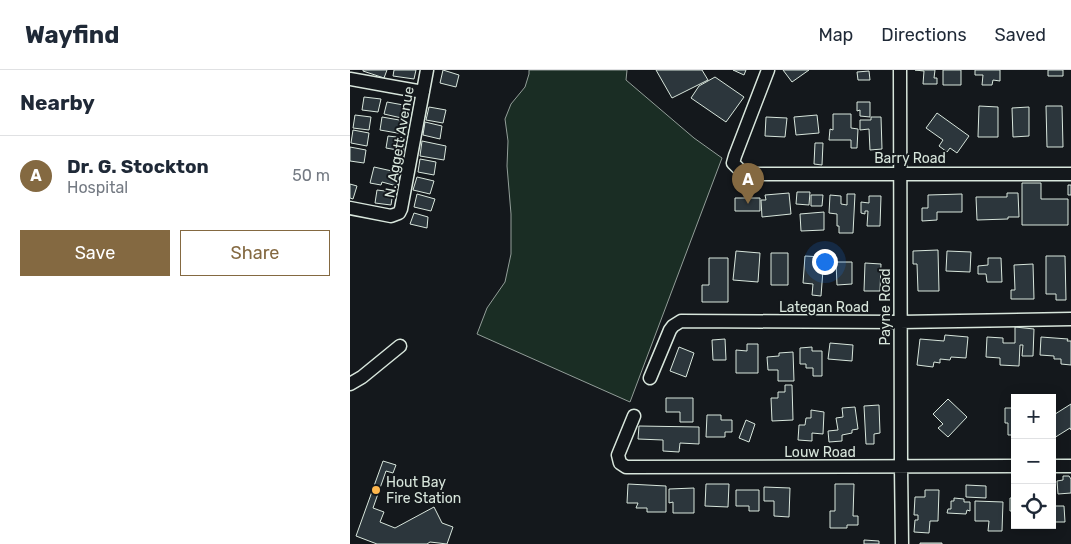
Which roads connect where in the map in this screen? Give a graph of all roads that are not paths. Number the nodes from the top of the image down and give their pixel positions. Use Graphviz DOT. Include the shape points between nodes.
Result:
graph roads {
  1 [pos="428,70"];
  2 [pos="768,70"];
  3 [pos="900,70"];
  4 [pos="350,79"];
  5 [pos="423,92"];
  6 [pos="900,173"];
  7 [pos="1071,174"];
  8 [pos="350,208"];
  9 [pos="1071,320"];
  10 [pos="900,322"];
  11 [pos="400,346"];
  12 [pos="650,378"];
  13 [pos="350,384"];
  14 [pos="634,416"];
  15 [pos="901,466"];
  16 [pos="1011,466"];
  17 [pos="1056,466"];
  18 [pos="1071,466"];
  19 [pos="902,544"];
  1 -- 5 [label="street, N. Aggett Avenue"];
  2 -- 6 [label="street, Barry Road" via="735,156 737,168 750,174"];
  3 -- 6 [label="street, Payne Road"];
  4 -- 5 [label="street"];
  5 -- 8 [label="street, N. Aggett Avenue" via="401,210 395,215"];
  6 -- 7 [label="street, Barry Road"];
  6 -- 10 [label="street, Payne Road"];
  9 -- 10 [label="street, Lategan Road"];
  10 -- 12 [label="street, Lategan Road" via="681,321 670,330"];
  10 -- 15 [label="street, Payne Road"];
  11 -- 13 [label="street"];
  14 -- 15 [label="street, Louw Road" via="618,455 620,463 626,467"];
  15 -- 16 [label="street, Louw Road"];
  15 -- 19 [label="street, Payne Road"];
  17 -- 18 [label="street"];
}
